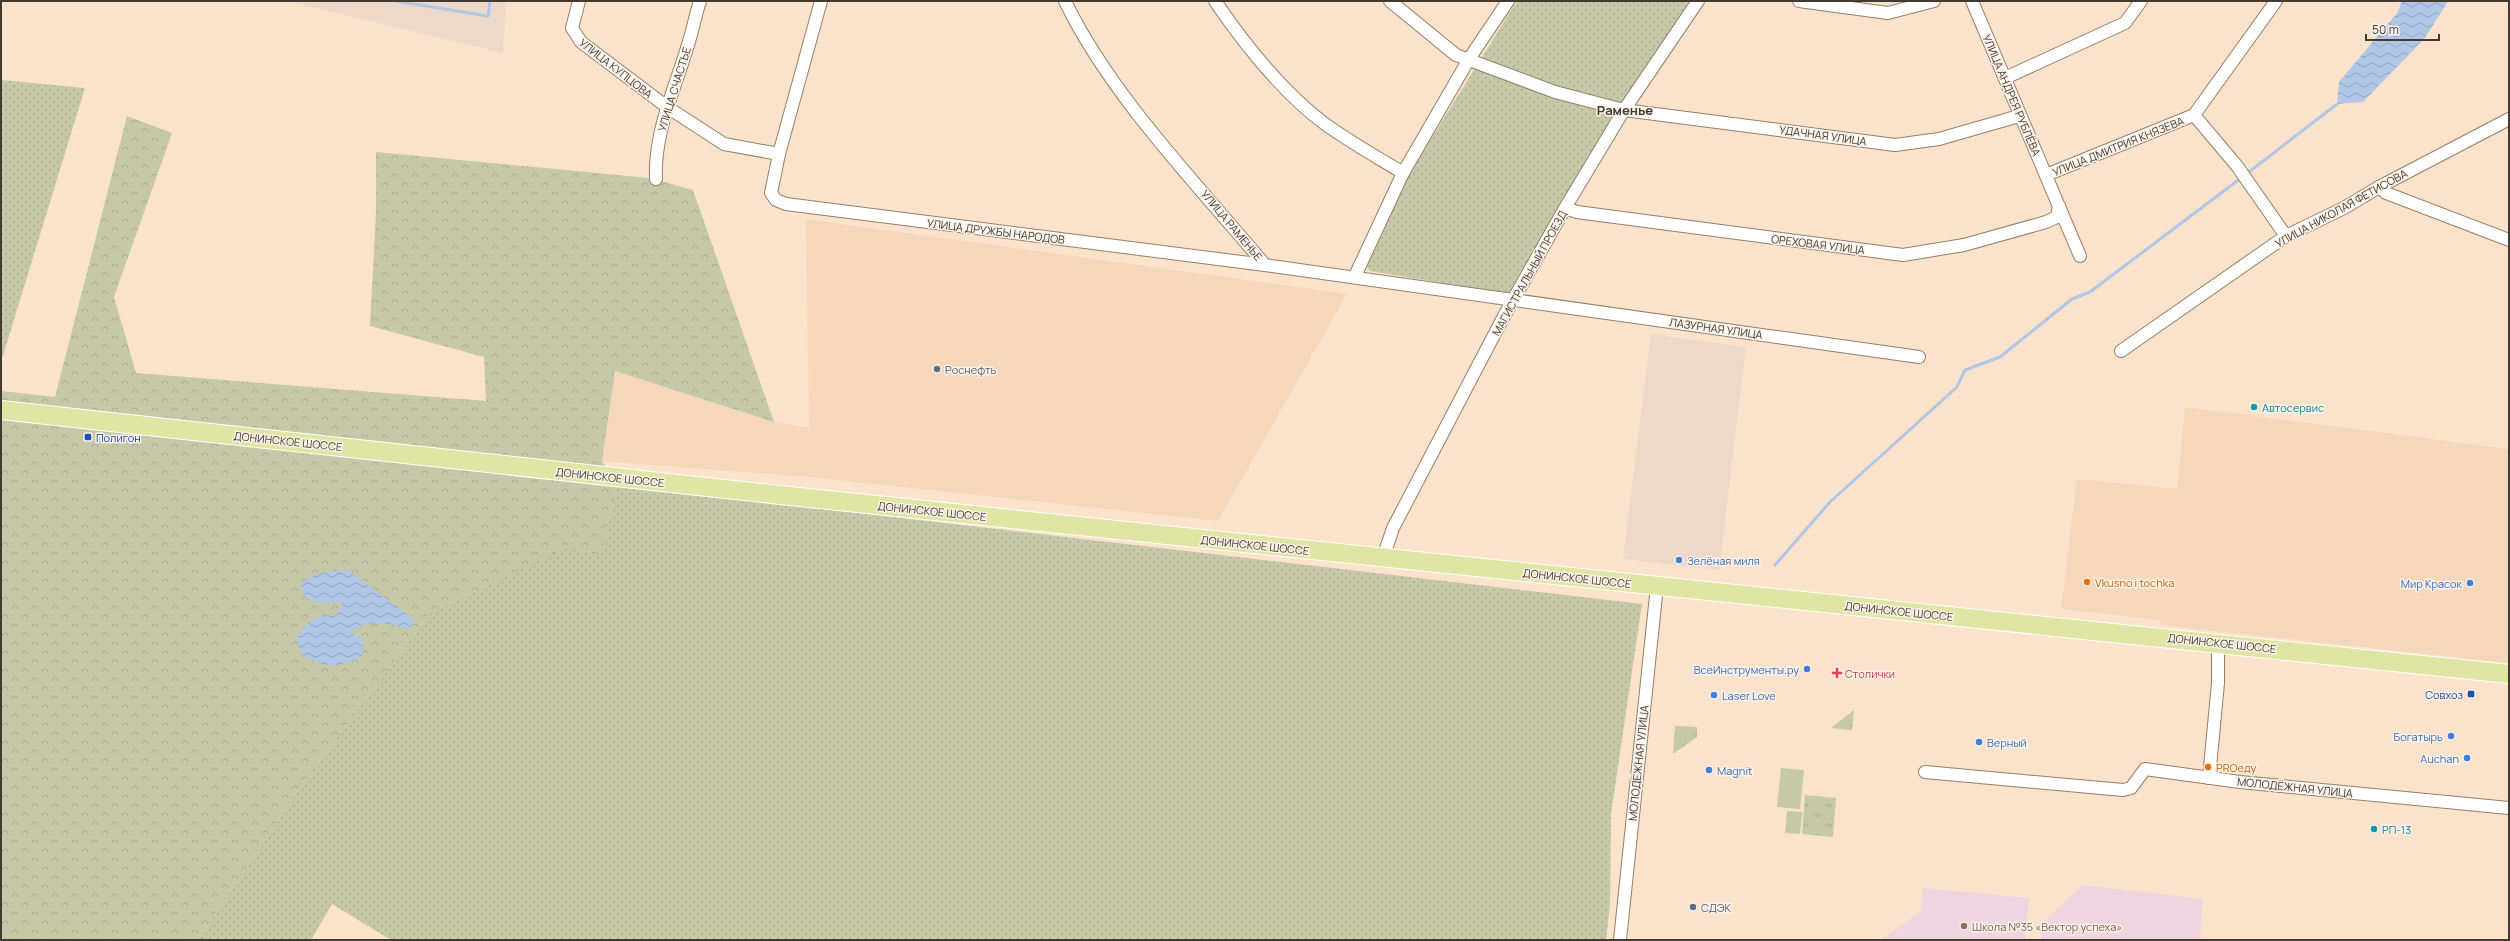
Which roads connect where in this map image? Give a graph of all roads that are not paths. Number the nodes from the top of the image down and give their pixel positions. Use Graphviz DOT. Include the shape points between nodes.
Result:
graph roads {
  1 [pos="579,1"];
  2 [pos="700,1"];
  3 [pos="821,1"];
  4 [pos="1065,1"];
  5 [pos="1215,1"];
  6 [pos="1390,1"];
  7 [pos="1508,1"];
  8 [pos="1698,1"];
  9 [pos="1799,1"];
  10 [pos="1934,1"];
  11 [pos="1972,1"];
  12 [pos="2141,1"];
  13 [pos="2276,1"];
  14 [pos="1469,60"];
  15 [pos="2005,78"];
  16 [pos="667,107"];
  17 [pos="1624,110"];
  18 [pos="2194,115"];
  19 [pos="2019,116"];
  20 [pos="2509,119"];
  21 [pos="779,154"];
  22 [pos="1403,174"];
  23 [pos="2046,175"];
  24 [pos="656,179"];
  25 [pos="2379,187"];
  26 [pos="2059,206"];
  27 [pos="1565,208"];
  28 [pos="2286,236"];
  29 [pos="2509,240"];
  30 [pos="2080,256"];
  31 [pos="1265,265"];
  32 [pos="1355,276"];
  33 [pos="1514,299"];
  34 [pos="2122,351"];
  35 [pos="1919,357"];
  36 [pos="1,410"];
  37 [pos="1383,558"];
  38 [pos="1657,586"];
  39 [pos="2218,643"];
  40 [pos="2509,674"];
  41 [pos="1924,772"];
  42 [pos="2209,778"];
  43 [pos="2509,808"];
  44 [pos="1620,940"];
  1 -- 16 [label="street, УЛИЦА КУПЦОВА" via="572,28 581,42"];
  2 -- 16 [label="street, УЛИЦА СЧАСТЬЕ"];
  3 -- 21 [label="street, УЛИЦА ДРУЖБЫ НАРОДОВ"];
  4 -- 31 [label="street, УЛИЦА РАМЕНЬЕ" via="1091,48 1120,89"];
  5 -- 22 [label="street" via="1280,82 1325,123"];
  6 -- 14 [label="street, УДАЧНАЯ УЛИЦА" via="1456,55"];
  7 -- 14 [label="street"];
  8 -- 17 [label="street, МАГИСТРАЛЬНЫЙ ПРОЕЗД"];
  9 -- 10 [label="street" via="1888,13"];
  11 -- 15 [label="street, УЛИЦА АНДРЕЯ РУБЛЁВА"];
  12 -- 15 [label="street" via="2124,23"];
  13 -- 18 [label="street, УЛИЦА ДМИТРИЯ КНЯЗЕВА"];
  14 -- 17 [label="street, УДАЧНАЯ УЛИЦА" via="1555,92"];
  14 -- 22 [label="street"];
  15 -- 19 [label="street, УЛИЦА АНДРЕЯ РУБЛЁВА"];
  16 -- 21 [label="street" via="724,144"];
  16 -- 24 [label="street, УЛИЦА СЧАСТЬЕ" via="655,159"];
  17 -- 19 [label="street, УДАЧНАЯ УЛИЦА" via="1895,145 1939,139"];
  17 -- 27 [label="street, МАГИСТРАЛЬНЫЙ ПРОЕЗД"];
  18 -- 23 [label="street, УЛИЦА ДМИТРИЯ КНЯЗЕВА"];
  18 -- 28 [label="street" via="2237,166"];
  19 -- 23 [label="street, УЛИЦА АНДРЕЯ РУБЛЁВА"];
  20 -- 25 [label="street, УЛИЦА НИКОЛАЯ ФЕТИСОВА"];
  21 -- 31 [label="street, УЛИЦА ДРУЖБЫ НАРОДОВ" via="771,193 776,200 786,204"];
  22 -- 32 [label="street"];
  23 -- 26 [label="street, УЛИЦА АНДРЕЯ РУБЛЁВА"];
  25 -- 28 [label="street, УЛИЦА НИКОЛАЯ ФЕТИСОВА" via="2344,208"];
  25 -- 29 [label="street" via="2386,193"];
  26 -- 27 [label="street, ОРЕХОВАЯ УЛИЦА" via="2057,217 2046,222 1964,245 1902,255 1577,212"];
  26 -- 30 [label="street, УЛИЦА АНДРЕЯ РУБЛЁВА"];
  27 -- 33 [label="street, МАГИСТРАЛЬНЫЙ ПРОЕЗД"];
  28 -- 34 [label="street, УЛИЦА НИКОЛАЯ ФЕТИСОВА"];
  31 -- 32 [label="street, УЛИЦА РАМЕНЬЕ"];
  32 -- 33 [label="street, УЛИЦА РАМЕНЬЕ"];
  33 -- 35 [label="street, ЛАЗУРНАЯ УЛИЦА"];
  33 -- 37 [label="street, МАГИСТРАЛЬНЫЙ ПРОЕЗД" via="1393,528"];
  36 -- 37 [label="main road, ДОНИНСКОЕ ШОССЕ"];
  37 -- 38 [label="main road, ДОНИНСКОЕ ШОССЕ"];
  38 -- 39 [label="main road, ДОНИНСКОЕ ШОССЕ"];
  38 -- 44 [label="street, МОЛОДЁЖНАЯ УЛИЦА"];
  39 -- 40 [label="main road, ДОНИНСКОЕ ШОССЕ"];
  39 -- 42 [label="street" via="2218,682"];
  41 -- 42 [label="street, МОЛОДЁЖНАЯ УЛИЦА" via="2123,790 2131,788 2145,769"];
  42 -- 43 [label="street, МОЛОДЁЖНАЯ УЛИЦА"];
}
